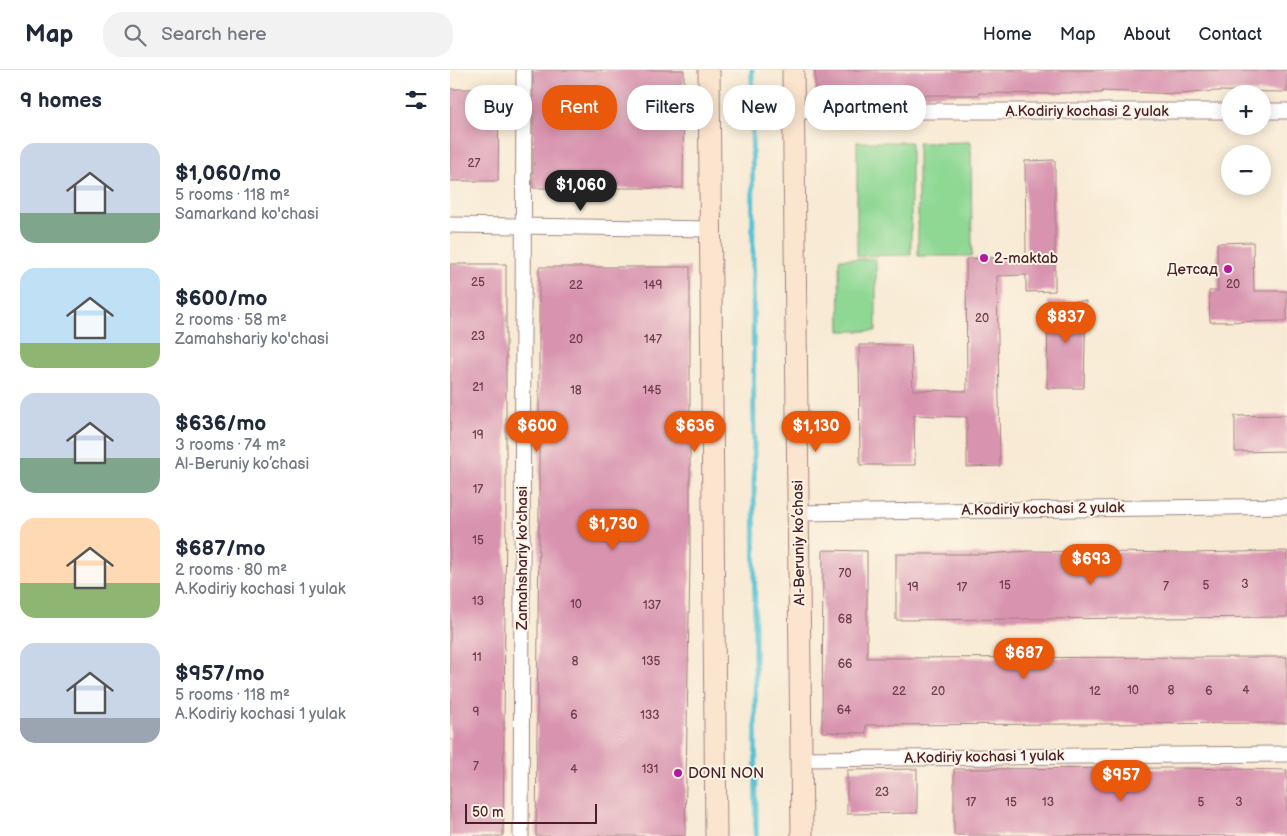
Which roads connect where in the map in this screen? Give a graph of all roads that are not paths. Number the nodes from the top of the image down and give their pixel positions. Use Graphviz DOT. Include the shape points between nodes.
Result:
graph roads {
  1 [pos="524,70"];
  2 [pos="709,70"];
  3 [pos="793,70"];
  4 [pos="793,85"];
  5 [pos="795,111"];
  6 [pos="1221,111"];
  7 [pos="1271,111"];
  8 [pos="1287,111"];
  9 [pos="794,130"];
  10 [pos="450,225"];
  11 [pos="523,226"];
  12 [pos="711,229"];
  13 [pos="1287,506"];
  14 [pos="798,513"];
  15 [pos="1287,754"];
  16 [pos="801,759"];
  17 [pos="521,836"];
  18 [pos="716,836"];
  19 [pos="802,836"];
  1 -- 11 [label="street, Zamahshariy ko'chasi"];
  2 -- 12 [label="main road"];
  3 -- 4 [label="main road, Al-Beruniy ko’chasi"];
  5 -- 6 [label="street, A.Kodiriy kochasi 2 yulak"];
  7 -- 8 [label="street"];
  9 -- 14 [label="main road, Al-Beruniy ko’chasi"];
  10 -- 11 [label="street"];
  11 -- 12 [label="street"];
  11 -- 17 [label="street, Zamahshariy ko'chasi"];
  12 -- 18 [label="main road"];
  13 -- 14 [label="street, A.Kodiriy kochasi 2 yulak"];
  14 -- 16 [label="main road, Al-Beruniy ko’chasi"];
  15 -- 16 [label="street, A.Kodiriy kochasi 1 yulak"];
  16 -- 19 [label="main road, Al-Beruniy ko’chasi"];
}
